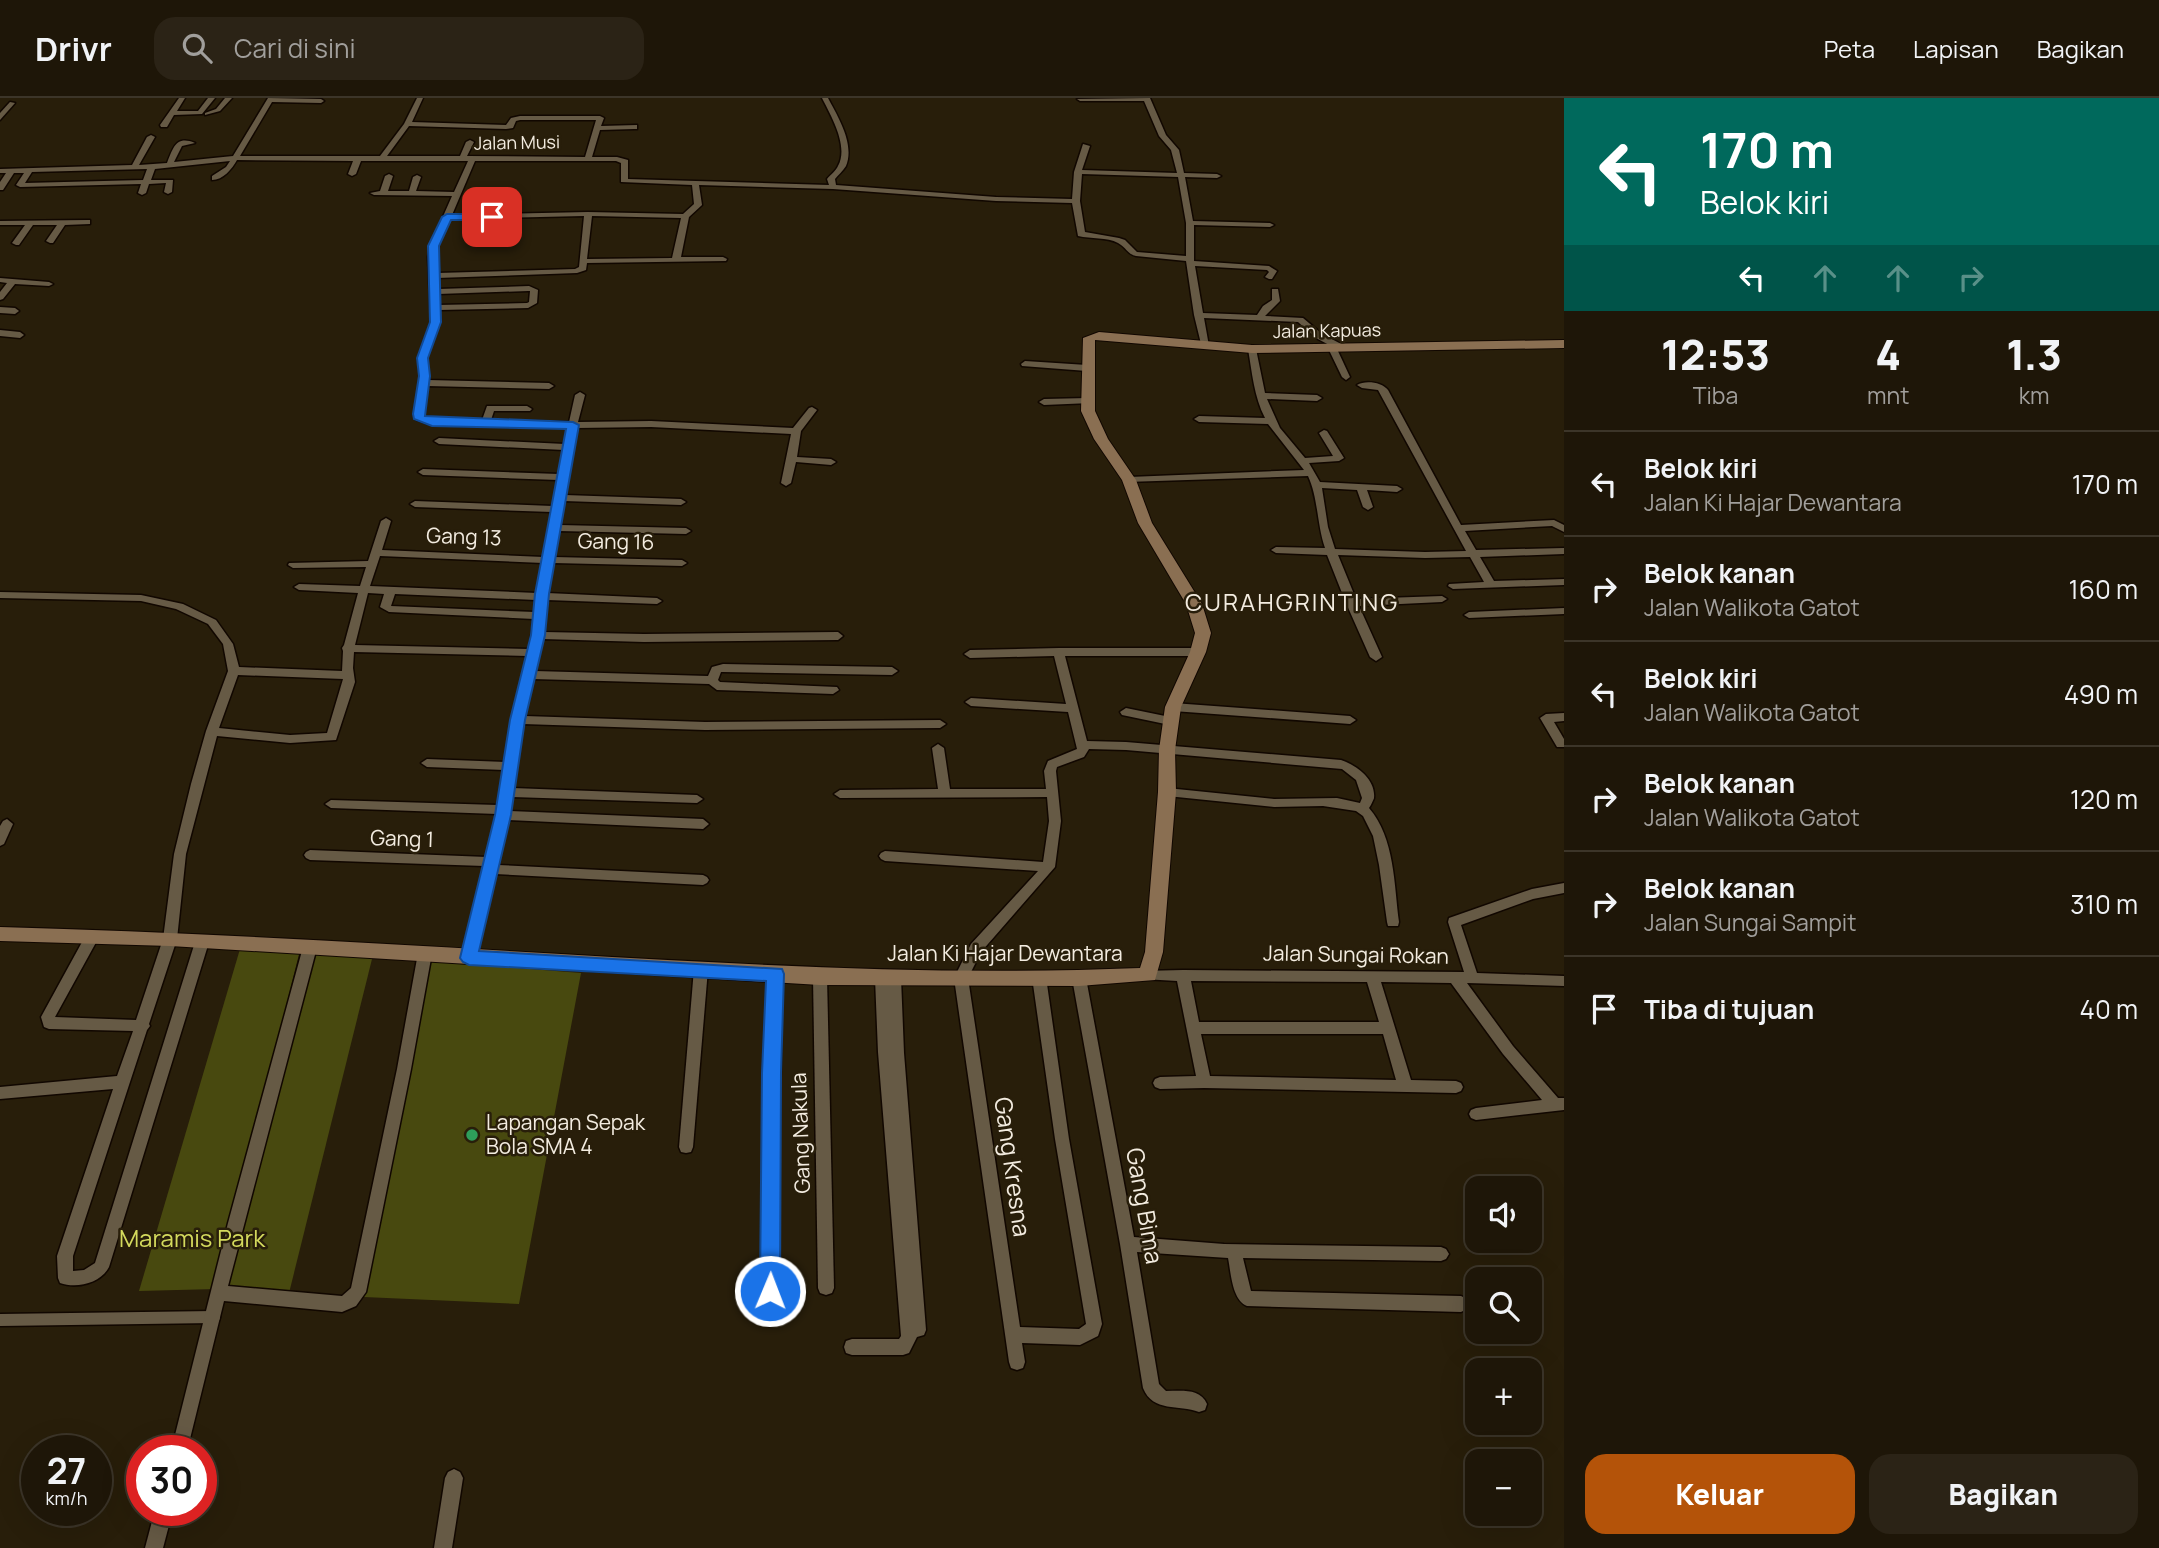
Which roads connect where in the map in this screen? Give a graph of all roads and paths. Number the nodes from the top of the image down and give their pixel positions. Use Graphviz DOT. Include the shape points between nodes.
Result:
graph roads {
  1 [pos="182,98"];
  2 [pos="212,98"];
  3 [pos="229,98"];
  4 [pos="420,98"];
  5 [pos="825,98"];
  6 [pos="271,99"];
  7 [pos="1080,99"];
  8 [pos="1147,99"];
  9 [pos="321,101"];
  10 [pos="12,103"];
  11 [pos="171,113"];
  12 [pos="204,113"];
  13 [pos="0,118"];
  14 [pos="407,124"];
  15 [pos="164,125"];
  16 [pos="201,126"];
  17 [pos="634,127"];
  18 [pos="596,128"];
  19 [pos="151,137"];
  20 [pos="470,142"];
  21 [pos="191,143"];
  22 [pos="1086,146"];
  23 [pos="234,158"];
  24 [pos="358,158"];
  25 [pos="383,158"];
  26 [pos="588,158"];
  27 [pos="467,160"];
  28 [pos="169,166"];
  29 [pos="152,167"];
  30 [pos="134,168"];
  31 [pos="29,170"];
  32 [pos="0,171"];
  33 [pos="11,171"];
  34 [pos="1078,172"];
  35 [pos="352,174"];
  36 [pos="1181,175"];
  37 [pos="389,176"];
  38 [pos="1217,176"];
  39 [pos="417,177"];
  40 [pos="215,178"];
  41 [pos="146,182"];
  42 [pos="110,183"];
  43 [pos="695,183"];
  44 [pos="833,187"];
  45 [pos="0,188"];
  46 [pos="106,192"];
  47 [pos="168,192"];
  48 [pos="142,193"];
  49 [pos="412,193"];
  50 [pos="458,194"];
  51 [pos="1076,201"];
  52 [pos="589,214"];
  53 [pos="685,216"];
  54 [pos="447,217"];
  55 [pos="30,222"];
  56 [pos="62,222"];
  57 [pos="87,222"];
  58 [pos="0,223"];
  59 [pos="1189,223"];
  60 [pos="1270,225"];
  61 [pos="50,241"];
  62 [pos="16,243"];
  63 [pos="678,259"];
  64 [pos="723,259"];
  65 [pos="583,261"];
  66 [pos="1190,261"];
  67 [pos="433,276"];
  68 [pos="1269,276"];
  69 [pos="0,280"];
  70 [pos="13,281"];
  71 [pos="49,284"];
  72 [pos="1275,291"];
  73 [pos="434,292"];
  74 [pos="0,297"];
  75 [pos="435,307"];
  76 [pos="0,310"];
  77 [pos="15,311"];
  78 [pos="1198,316"];
  79 [pos="1260,317"];
  80 [pos="0,333"];
  81 [pos="20,335"];
  82 [pos="1091,336"];
  83 [pos="1204,341"];
  84 [pos="1564,344"];
  85 [pos="1335,346"];
  86 [pos="1252,349"];
  87 [pos="1025,364"];
  88 [pos="1087,368"];
  89 [pos="1346,377"];
  90 [pos="424,383"];
  91 [pos="1363,385"];
  92 [pos="549,386"];
  93 [pos="580,395"];
  94 [pos="1262,396"];
  95 [pos="1317,398"];
  96 [pos="1088,401"];
  97 [pos="1044,402"];
  98 [pos="527,409"];
  99 [pos="812,411"];
  100 [pos="1199,419"];
  101 [pos="1270,421"];
  102 [pos="486,422"];
  103 [pos="573,425"];
  104 [pos="796,431"];
  105 [pos="1324,433"];
  106 [pos="439,441"];
  107 [pos="570,447"];
  108 [pos="792,459"];
  109 [pos="1301,461"];
  110 [pos="831,462"];
  111 [pos="423,472"];
  112 [pos="1311,473"];
  113 [pos="564,477"];
  114 [pos="1129,480"];
  115 [pos="786,483"];
  116 [pos="1317,485"];
  117 [pos="1361,488"];
  118 [pos="1397,489"];
  119 [pos="681,502"];
  120 [pos="415,504"];
  121 [pos="559,504"];
  122 [pos="1368,507"];
  123 [pos="386,521"];
  124 [pos="554,528"];
  125 [pos="1458,528"];
  126 [pos="1564,529"];
  127 [pos="686,531"];
  128 [pos="1276,550"];
  129 [pos="1331,550"];
  130 [pos="1564,551"];
  131 [pos="1473,555"];
  132 [pos="375,558"];
  133 [pos="549,560"];
  134 [pos="682,563"];
  135 [pos="293,565"];
  136 [pos="1564,582"];
  137 [pos="1490,585"];
  138 [pos="1453,586"];
  139 [pos="299,587"];
  140 [pos="365,590"];
  141 [pos="391,590"];
  142 [pos="542,594"];
  143 [pos="0,595"];
  144 [pos="1442,599"];
  145 [pos="657,601"];
  146 [pos="1351,603"];
  147 [pos="1564,611"];
  148 [pos="1469,615"];
  149 [pos="541,616"];
  150 [pos="538,635"];
  151 [pos="838,636"];
  152 [pos="347,648"];
  153 [pos="1059,652"];
  154 [pos="1198,652"];
  155 [pos="534,653"];
  156 [pos="970,654"];
  157 [pos="1376,657"];
  158 [pos="234,671"];
  159 [pos="892,671"];
  160 [pos="346,675"];
  161 [pos="528,675"];
  162 [pos="712,680"];
  163 [pos="833,691"];
  164 [pos="971,702"];
  165 [pos="1073,708"];
  166 [pos="1126,712"];
  167 [pos="1172,714"];
  168 [pos="1564,717"];
  169 [pos="518,720"];
  170 [pos="1350,720"];
  171 [pos="940,724"];
  172 [pos="212,730"];
  173 [pos="1561,744"];
  174 [pos="1083,745"];
  175 [pos="938,748"];
  176 [pos="1167,750"];
  177 [pos="427,763"];
  178 [pos="512,766"];
  179 [pos="507,792"];
  180 [pos="1167,792"];
  181 [pos="945,793"];
  182 [pos="1051,793"];
  183 [pos="840,794"];
  184 [pos="697,799"];
  185 [pos="331,804"];
  186 [pos="1363,808"];
  187 [pos="504,813"];
  188 [pos="7,824"];
  189 [pos="703,824"];
  190 [pos="0,841"];
  191 [pos="310,855"];
  192 [pos="885,856"];
  193 [pos="492,865"];
  194 [pos="1049,867"];
  195 [pos="704,880"];
  196 [pos="1564,888"];
  197 [pos="1393,922"];
  198 [pos="0,934"];
  199 [pos="92,937"];
  200 [pos="170,939"];
  201 [pos="202,942"];
  202 [pos="310,947"];
  203 [pos="425,953"];
  204 [pos="469,958"];
  205 [pos="701,970"];
  206 [pos="775,974"];
  207 [pos="1148,975"];
  208 [pos="1183,975"];
  209 [pos="820,977"];
  210 [pos="1039,977"];
  211 [pos="1472,977"];
  212 [pos="888,978"];
  213 [pos="961,978"];
  214 [pos="1079,978"];
  215 [pos="1455,978"];
  216 [pos="1373,979"];
  217 [pos="1564,981"];
  218 [pos="143,1026"];
  219 [pos="1193,1028"];
  220 [pos="1387,1028"];
  221 [pos="121,1082"];
  222 [pos="1204,1082"];
  223 [pos="1160,1083"];
  224 [pos="1405,1086"];
  225 [pos="1456,1087"];
  226 [pos="0,1093"];
  227 [pos="1560,1105"];
  228 [pos="1476,1114"];
  229 [pos="686,1147"];
  230 [pos="903,1215"];
  231 [pos="1128,1244"];
  232 [pos="1234,1251"];
  233 [pos="1441,1254"];
  234 [pos="826,1288"];
  235 [pos="219,1294"];
  236 [pos="1461,1304"];
  237 [pos="214,1317"];
  238 [pos="769,1318"];
  239 [pos="0,1320"];
  240 [pos="918,1330"];
  241 [pos="1014,1335"];
  242 [pos="852,1346"];
  243 [pos="1017,1362"];
  244 [pos="1199,1404"];
  245 [pos="183,1435"];
  246 [pos="454,1478"];
  247 [pos="160,1526"];
  248 [pos="154,1548"];
  249 [pos="443,1548"];
  1 -- 11 [label="street"];
  2 -- 12 [label="street"];
  3 -- 12 [label="street" via="218,110"];
  4 -- 14 [label="street"];
  5 -- 44 [label="street" via="843,153 842,166 831,179"];
  6 -- 9 [label="street"];
  6 -- 23 [label="street"];
  7 -- 8 [label="street"];
  8 -- 36 [label="street" via="1163,136 1175,150"];
  10 -- 13 [label="street"];
  11 -- 12 [label="street"];
  11 -- 15 [label="street"];
  12 -- 16 [label="street"];
  14 -- 18 [label="street" via="506,127 516,118 595,117 600,119"];
  14 -- 25 [label="street"];
  17 -- 18 [label="street"];
  18 -- 26 [label="street"];
  19 -- 30 [label="street"];
  20 -- 27 [label="street"];
  21 -- 28 [label="street" via="178,144"];
  22 -- 34 [label="street"];
  23 -- 24 [label="street, Jalan Musi"];
  23 -- 28 [label="street, Jalan Musi"];
  23 -- 40 [label="street"];
  24 -- 25 [label="street, Jalan Musi"];
  24 -- 35 [label="street"];
  25 -- 27 [label="street, Jalan Musi"];
  26 -- 27 [label="street, Jalan Musi"];
  26 -- 43 [label="street, Jalan Musi" via="624,160 624,180 628,181"];
  27 -- 50 [label="street"];
  28 -- 29 [label="street, Jalan Musi"];
  29 -- 30 [label="street, Jalan Musi"];
  29 -- 41 [label="street"];
  30 -- 31 [label="street, Jalan Musi"];
  31 -- 33 [label="street, Jalan Musi"];
  31 -- 42 [label="street" via="18,188"];
  32 -- 33 [label="street, Jalan Musi"];
  33 -- 45 [label="street"];
  34 -- 36 [label="street"];
  34 -- 51 [label="street"];
  36 -- 38 [label="street"];
  36 -- 59 [label="street"];
  37 -- 49 [label="street" via="379,193"];
  39 -- 49 [label="street"];
  41 -- 42 [label="street"];
  41 -- 47 [label="street" via="169,181"];
  41 -- 48 [label="street"];
  42 -- 46 [label="street"];
  43 -- 44 [label="street, Jalan Musi"];
  43 -- 53 [label="street" via="698,205"];
  44 -- 51 [label="street, Jalan Musi"];
  49 -- 50 [label="street"];
  50 -- 54 [label="street"];
  51 -- 66 [label="street" via="1081,234 1120,240 1136,254"];
  52 -- 53 [label="street"];
  52 -- 54 [label="street"];
  52 -- 65 [label="street"];
  53 -- 63 [label="street"];
  54 -- 67 [label="street" via="433,246"];
  55 -- 56 [label="street"];
  55 -- 58 [label="street"];
  55 -- 62 [label="street"];
  56 -- 57 [label="street"];
  56 -- 61 [label="street"];
  59 -- 60 [label="street"];
  59 -- 66 [label="street"];
  63 -- 64 [label="street"];
  63 -- 65 [label="street"];
  65 -- 67 [label="street" via="583,268 577,271"];
  66 -- 68 [label="street" via="1269,268 1273,271"];
  66 -- 78 [label="street"];
  67 -- 73 [label="street"];
  69 -- 70 [label="street"];
  70 -- 71 [label="street"];
  70 -- 74 [label="street"];
  72 -- 79 [label="street" via="1276,300"];
  73 -- 75 [label="street"];
  73 -- 75 [label="street" via="534,290 533,303 528,305"];
  75 -- 90 [label="street" via="435,322 422,358"];
  76 -- 77 [label="street"];
  78 -- 79 [label="street"];
  78 -- 83 [label="street"];
  79 -- 85 [label="street" via="1300,320"];
  80 -- 81 [label="street"];
  82 -- 83 [label="main road, Jalan Kapuas"];
  82 -- 88 [label="main road, Jalan Ki Hajar Dewantara"];
  83 -- 86 [label="main road, Jalan Kapuas"];
  84 -- 85 [label="main road, Jalan Kapuas"];
  85 -- 86 [label="main road, Jalan Kapuas"];
  85 -- 89 [label="street"];
  86 -- 94 [label="street"];
  87 -- 88 [label="street"];
  88 -- 96 [label="main road, Jalan Ki Hajar Dewantara"];
  90 -- 92 [label="street"];
  90 -- 102 [label="street" via="420,419"];
  91 -- 125 [label="street" via="1383,390"];
  93 -- 103 [label="street"];
  94 -- 95 [label="street"];
  94 -- 101 [label="street"];
  96 -- 97 [label="street"];
  96 -- 114 [label="main road, Jalan Ki Hajar Dewantara" via="1101,439"];
  98 -- 102 [label="street" via="490,408"];
  99 -- 104 [label="street"];
  100 -- 101 [label="street"];
  101 -- 109 [label="street"];
  102 -- 103 [label="street"];
  103 -- 104 [label="street"];
  103 -- 107 [label="street"];
  104 -- 108 [label="street"];
  105 -- 109 [label="street" via="1339,458"];
  106 -- 107 [label="street"];
  107 -- 113 [label="street"];
  108 -- 110 [label="street"];
  108 -- 115 [label="street"];
  109 -- 112 [label="street"];
  111 -- 113 [label="street"];
  112 -- 114 [label="street"];
  112 -- 116 [label="street"];
  113 -- 121 [label="street"];
  114 -- 154 [label="main road, Jalan Ki Hajar Dewantara" via="1145,523 1195,604 1203,633"];
  116 -- 117 [label="street"];
  116 -- 129 [label="street"];
  117 -- 118 [label="street"];
  117 -- 122 [label="street"];
  119 -- 121 [label="street"];
  120 -- 121 [label="street"];
  121 -- 124 [label="street"];
  123 -- 132 [label="street"];
  124 -- 127 [label="street"];
  124 -- 133 [label="street"];
  125 -- 126 [label="street" via="1554,523"];
  125 -- 131 [label="street"];
  128 -- 129 [label="street"];
  129 -- 131 [label="street"];
  129 -- 146 [label="street"];
  130 -- 131 [label="street"];
  131 -- 137 [label="street"];
  132 -- 133 [label="street, Gang 13"];
  132 -- 135 [label="street, Gang 13"];
  132 -- 140 [label="street"];
  133 -- 134 [label="street, Gang 16"];
  133 -- 142 [label="street"];
  136 -- 137 [label="street"];
  137 -- 138 [label="street"];
  139 -- 140 [label="street"];
  140 -- 141 [label="street"];
  140 -- 152 [label="street"];
  141 -- 142 [label="street"];
  141 -- 149 [label="street" via="385,607 389,609"];
  142 -- 145 [label="street"];
  142 -- 149 [label="street"];
  143 -- 158 [label="street" via="141,598 179,606 212,622 228,644"];
  144 -- 146 [label="street"];
  146 -- 157 [label="street"];
  147 -- 148 [label="street"];
  149 -- 150 [label="street"];
  150 -- 151 [label="street"];
  150 -- 155 [label="street"];
  152 -- 155 [label="street"];
  152 -- 160 [label="street"];
  153 -- 154 [label="street"];
  153 -- 156 [label="street"];
  153 -- 165 [label="street"];
  154 -- 167 [label="main road, Jalan Ki Hajar Dewantara"];
  155 -- 161 [label="street"];
  158 -- 160 [label="street"];
  158 -- 172 [label="street"];
  159 -- 162 [label="street" via="723,668 716,670"];
  160 -- 172 [label="street" via="349,682 331,737 290,739"];
  161 -- 162 [label="street"];
  161 -- 169 [label="street"];
  162 -- 163 [label="street" via="717,686"];
  164 -- 165 [label="street"];
  165 -- 174 [label="street"];
  166 -- 167 [label="street"];
  167 -- 170 [label="street"];
  167 -- 176 [label="main road, Jalan Ki Hajar Dewantara"];
  168 -- 173 [label="street" via="1546,719"];
  169 -- 171 [label="street" via="705,726"];
  169 -- 178 [label="street"];
  172 -- 200 [label="street" via="180,854"];
  174 -- 176 [label="street"];
  174 -- 182 [label="street" via="1080,754 1052,764"];
  175 -- 181 [label="street"];
  176 -- 180 [label="main road, Jalan Ki Hajar Dewantara"];
  176 -- 186 [label="street" via="1341,764 1364,782 1368,798"];
  177 -- 178 [label="street"];
  178 -- 179 [label="street"];
  179 -- 184 [label="street"];
  179 -- 187 [label="street"];
  180 -- 186 [label="street"];
  180 -- 207 [label="main road, Jalan Ki Hajar Dewantara"];
  181 -- 182 [label="street"];
  181 -- 183 [label="street"];
  182 -- 194 [label="street" via="1055,821"];
  185 -- 187 [label="street"];
  186 -- 197 [label="street" via="1380,840"];
  187 -- 189 [label="street"];
  187 -- 193 [label="street"];
  188 -- 190 [label="street"];
  191 -- 193 [label="street, Gang 1"];
  192 -- 194 [label="street"];
  193 -- 195 [label="street, Gang 1"];
  193 -- 204 [label="street"];
  194 -- 213 [label="street" via="976,948"];
  196 -- 211 [label="street" via="1454,922"];
  198 -- 199 [label="main road, Jalan Ki Hajar Dewantara"];
  199 -- 200 [label="main road, Jalan Ki Hajar Dewantara"];
  199 -- 218 [label="street" via="48,1017 49,1023"];
  200 -- 201 [label="main road, Jalan Ki Hajar Dewantara"];
  200 -- 218 [label="street"];
  201 -- 202 [label="main road, Jalan Ki Hajar Dewantara"];
  201 -- 221 [label="street" via="100,1267 82,1279 66,1278 65,1256"];
  202 -- 203 [label="main road, Jalan Ki Hajar Dewantara"];
  202 -- 235 [label="street"];
  203 -- 204 [label="main road, Jalan Ki Hajar Dewantara"];
  203 -- 235 [label="street" via="358,1292 342,1304"];
  204 -- 205 [label="main road, Jalan Ki Hajar Dewantara"];
  205 -- 206 [label="main road, Jalan Ki Hajar Dewantara"];
  205 -- 229 [label="street"];
  206 -- 209 [label="main road, Jalan Ki Hajar Dewantara"];
  206 -- 238 [label="street"];
  207 -- 208 [label="street, Jalan Sungai Rokan"];
  207 -- 214 [label="main road, Jalan Ki Hajar Dewantara"];
  208 -- 216 [label="street, Jalan Sungai Rokan"];
  208 -- 219 [label="street"];
  209 -- 212 [label="main road, Jalan Ki Hajar Dewantara"];
  209 -- 234 [label="street, Gang Nakula"];
  210 -- 213 [label="main road, Jalan Ki Hajar Dewantara"];
  210 -- 214 [label="main road, Jalan Ki Hajar Dewantara"];
  210 -- 241 [label="street" via="1094,1324 1092,1331 1080,1337"];
  211 -- 215 [label="street, Jalan Sungai Rokan"];
  211 -- 217 [label="street, Jalan Sungai Rokan"];
  212 -- 213 [label="main road, Jalan Ki Hajar Dewantara"];
  212 -- 230 [label="street"];
  213 -- 241 [label="street, Gang Kresna"];
  214 -- 231 [label="street, Gang Bima"];
  215 -- 216 [label="street, Jalan Sungai Rokan"];
  215 -- 227 [label="street" via="1508,1050"];
  216 -- 220 [label="street"];
  218 -- 221 [label="street"];
  219 -- 220 [label="street"];
  219 -- 222 [label="street"];
  220 -- 224 [label="street"];
  221 -- 226 [label="street"];
  222 -- 223 [label="street"];
  222 -- 224 [label="street"];
  224 -- 225 [label="street"];
  227 -- 228 [label="street"];
  230 -- 240 [label="street"];
  230 -- 242 [label="street" via="909,1342 903,1347"];
  231 -- 232 [label="street"];
  231 -- 244 [label="street, Gang Bima" via="1151,1388 1163,1399"];
  232 -- 233 [label="street"];
  232 -- 236 [label="street" via="1247,1298"];
  235 -- 237 [label="street"];
  237 -- 239 [label="street"];
  237 -- 245 [label="street"];
  241 -- 243 [label="street, Gang Kresna"];
  246 -- 249 [label="street"];
  247 -- 248 [label="street"];
}
